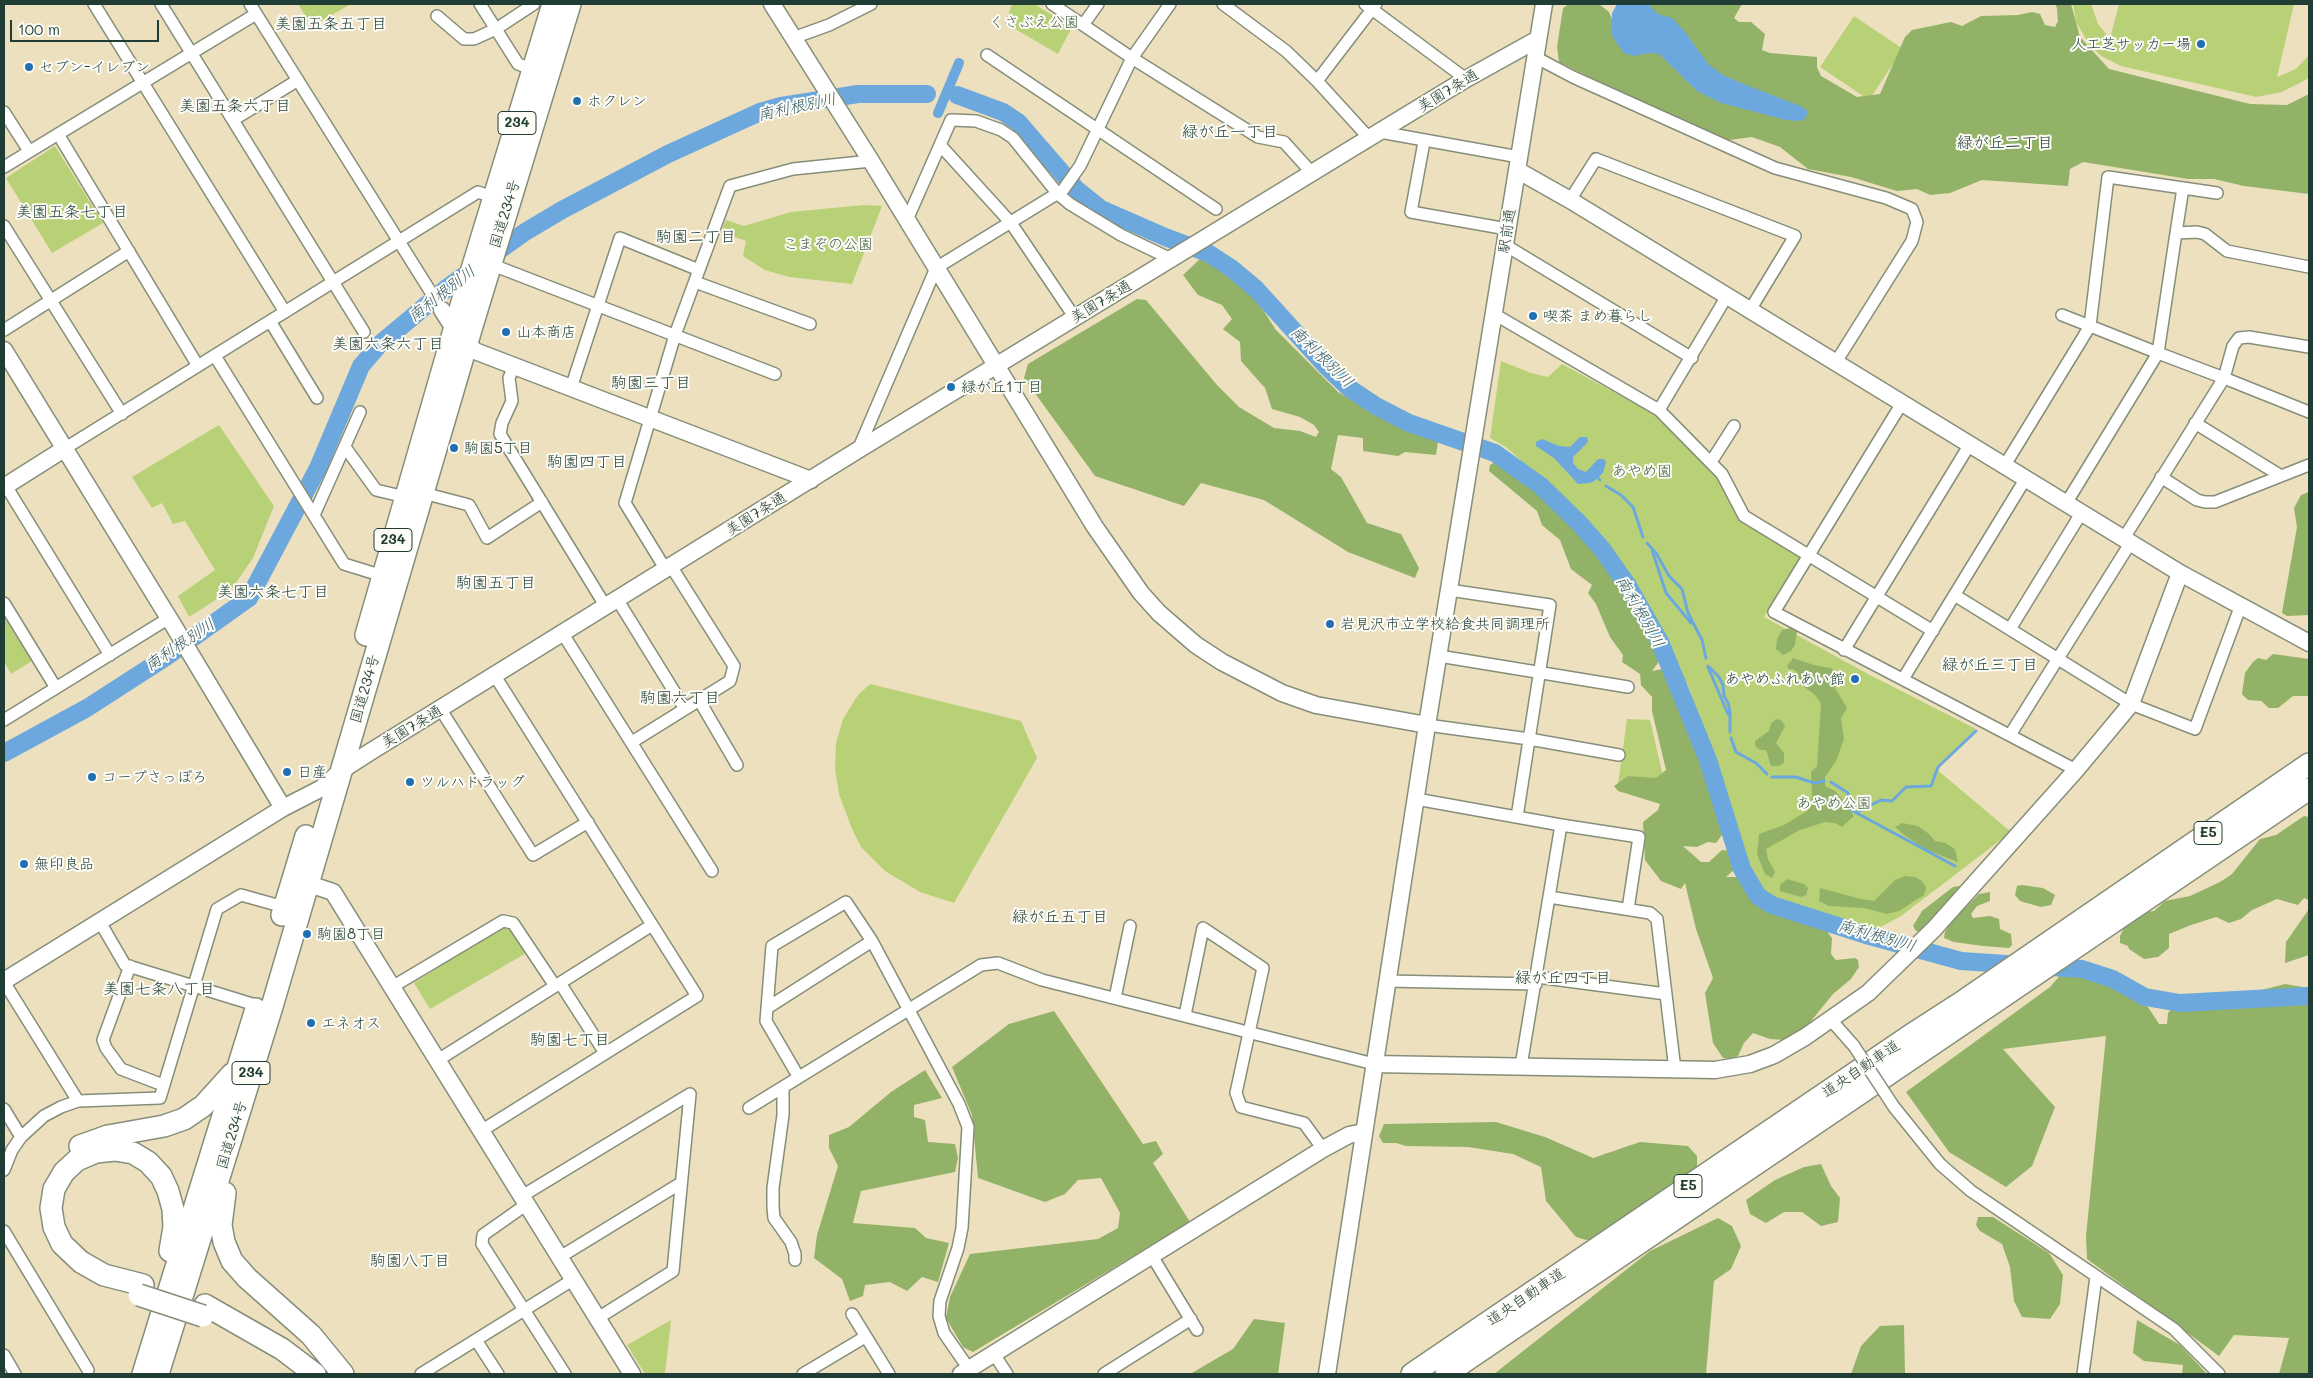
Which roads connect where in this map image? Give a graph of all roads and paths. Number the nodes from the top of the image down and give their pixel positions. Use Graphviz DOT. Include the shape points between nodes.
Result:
graph roads {
  1 [pos="94,4"];
  2 [pos="161,4"];
  3 [pos="480,4"];
  4 [pos="534,4"];
  5 [pos="564,4"];
  6 [pos="772,4"];
  7 [pos="871,4"];
  8 [pos="1052,4"];
  9 [pos="1098,4"];
  10 [pos="1170,4"];
  11 [pos="1222,4"];
  12 [pos="1541,5"];
  13 [pos="1371,6"];
  14 [pos="253,9"];
  15 [pos="437,16"];
  16 [pos="1083,25"];
  17 [pos="496,29"];
  18 [pos="793,38"];
  19 [pos="1538,40"];
  20 [pos="191,53"];
  21 [pos="987,55"];
  22 [pos="1535,57"];
  23 [pos="1132,58"];
  24 [pos="541,72"];
  25 [pos="298,80"];
  26 [pos="1466,80"];
  27 [pos="1317,81"];
  28 [pos="143,82"];
  29 [pos="4,112"];
  30 [pos="233,120"];
  31 [pos="1098,130"];
  32 [pos="58,134"];
  33 [pos="1374,135"];
  34 [pos="1424,142"];
  35 [pos="940,145"];
  36 [pos="29,151"];
  37 [pos="871,161"];
  38 [pos="1518,164"];
  39 [pos="4,167"];
  40 [pos="1312,174"];
  41 [pos="2182,188"];
  42 [pos="1060,192"];
  43 [pos="2217,193"];
  44 [pos="501,200"];
  45 [pos="1570,200"];
  46 [pos="1216,209"];
  47 [pos="907,220"];
  48 [pos="1011,223"];
  49 [pos="4,226"];
  50 [pos="2176,233"];
  51 [pos="1506,237"];
  52 [pos="400,241"];
  53 [pos="129,251"];
  54 [pos="1175,257"];
  55 [pos="2309,267"];
  56 [pos="936,268"];
  57 [pos="699,270"];
  58 [pos="488,271"];
  59 [pos="334,281"];
  60 [pos="695,282"];
  61 [pos="1727,296"];
  62 [pos="51,300"];
  63 [pos="598,306"];
  64 [pos="442,310"];
  65 [pos="1750,310"];
  66 [pos="284,312"];
  67 [pos="1494,314"];
  68 [pos="2062,315"];
  69 [pos="1075,318"];
  70 [pos="270,321"];
  71 [pos="810,324"];
  72 [pos="2090,326"];
  73 [pos="4,330"];
  74 [pos="364,332"];
  75 [pos="675,335"];
  76 [pos="461,337"];
  77 [pos="2309,347"];
  78 [pos="4,350"];
  79 [pos="2158,353"];
  80 [pos="215,356"];
  81 [pos="1692,358"];
  82 [pos="1836,362"];
  83 [pos="198,366"];
  84 [pos="514,366"];
  85 [pos="997,366"];
  86 [pos="775,374"];
  87 [pos="2224,378"];
  88 [pos="571,388"];
  89 [pos="317,398"];
  90 [pos="1902,402"];
  91 [pos="1659,410"];
  92 [pos="360,412"];
  93 [pos="2309,412"];
  94 [pos="122,414"];
  95 [pos="651,419"];
  96 [pos="2195,423"];
  97 [pos="1734,426"];
  98 [pos="1970,444"];
  99 [pos="344,447"];
  100 [pos="64,450"];
  101 [pos="858,450"];
  102 [pos="1711,462"];
  103 [pos="2005,465"];
  104 [pos="2309,465"];
  105 [pos="2281,476"];
  106 [pos="2162,477"];
  107 [pos="2026,478"];
  108 [pos="811,480"];
  109 [pos="5,487"];
  110 [pos="414,495"];
  111 [pos="542,502"];
  112 [pos="2067,502"];
  113 [pos="312,512"];
  114 [pos="2082,512"];
  115 [pos="2128,540"];
  116 [pos="1808,554"];
  117 [pos="668,568"];
  118 [pos="2180,573"];
  119 [pos="389,578"];
  120 [pos="1449,590"];
  121 [pos="1878,596"];
  122 [pos="1956,596"];
  123 [pos="4,603"];
  124 [pos="612,603"];
  125 [pos="2241,605"];
  126 [pos="172,623"];
  127 [pos="2010,629"];
  128 [pos="1934,631"];
  129 [pos="563,634"];
  130 [pos="2309,643"];
  131 [pos="1844,650"];
  132 [pos="110,655"];
  133 [pos="1438,656"];
  134 [pos="2058,659"];
  135 [pos="1540,671"];
  136 [pos="495,676"];
  137 [pos="1903,679"];
  138 [pos="1628,687"];
  139 [pos="56,688"];
  140 [pos="699,700"];
  141 [pos="2131,704"];
  142 [pos="685,709"];
  143 [pos="441,710"];
  144 [pos="4,720"];
  145 [pos="1427,726"];
  146 [pos="2010,735"];
  147 [pos="1529,739"];
  148 [pos="632,742"];
  149 [pos="1619,754"];
  150 [pos="2309,764"];
  151 [pos="737,765"];
  152 [pos="342,770"];
  153 [pos="2076,770"];
  154 [pos="322,788"];
  155 [pos="2309,789"];
  156 [pos="1416,799"];
  157 [pos="283,808"];
  158 [pos="1517,817"];
  159 [pos="588,822"];
  160 [pos="1561,825"];
  161 [pos="712,871"];
  162 [pos="300,881"];
  163 [pos="1549,897"];
  164 [pos="284,907"];
  165 [pos="1628,909"];
  166 [pos="100,922"];
  167 [pos="652,925"];
  168 [pos="1130,926"];
  169 [pos="872,941"];
  170 [pos="130,966"];
  171 [pos="1536,980"];
  172 [pos="1387,981"];
  173 [pos="4,982"];
  174 [pos="557,985"];
  175 [pos="193,986"];
  176 [pos="392,987"];
  177 [pos="1666,994"];
  178 [pos="1116,998"];
  179 [pos="264,1008"];
  180 [pos="767,1008"];
  181 [pos="908,1008"];
  182 [pos="1185,1015"];
  183 [pos="1831,1020"];
  184 [pos="1250,1031"];
  185 [pos="606,1053"];
  186 [pos="438,1060"];
  187 [pos="1374,1064"];
  188 [pos="1521,1066"];
  189 [pos="236,1070"];
  190 [pos="1675,1070"];
  191 [pos="798,1076"];
  192 [pos="162,1084"];
  193 [pos="784,1088"];
  194 [pos="78,1101"];
  195 [pos="242,1104"];
  196 [pos="749,1108"];
  197 [pos="4,1109"];
  198 [pos="482,1131"];
  199 [pos="1364,1132"];
  200 [pos="20,1137"];
  201 [pos="1323,1149"];
  202 [pos="4,1170"];
  203 [pos="681,1183"];
  204 [pos="525,1200"];
  205 [pos="4,1231"];
  206 [pos="1152,1256"];
  207 [pos="560,1257"];
  208 [pos="795,1260"];
  209 [pos="2096,1277"];
  210 [pos="574,1279"];
  211 [pos="141,1290"];
  212 [pos="166,1299"];
  213 [pos="204,1310"];
  214 [pos="524,1311"];
  215 [pos="852,1314"];
  216 [pos="598,1318"];
  217 [pos="865,1337"];
  218 [pos="476,1340"];
  219 [pos="994,1354"];
  220 [pos="4,1355"];
  221 [pos="1121,1370"];
  222 [pos="965,1372"];
  223 [pos="87,1373"];
  224 [pos="15,1374"];
  225 [pos="143,1374"];
  226 [pos="158,1374"];
  227 [pos="299,1374"];
  228 [pos="315,1374"];
  229 [pos="343,1374"];
  230 [pos="421,1374"];
  231 [pos="498,1374"];
  232 [pos="565,1374"];
  233 [pos="632,1374"];
  234 [pos="803,1374"];
  235 [pos="888,1374"];
  236 [pos="1007,1374"];
  237 [pos="1104,1374"];
  238 [pos="1327,1374"];
  239 [pos="1412,1374"];
  240 [pos="1446,1374"];
  241 [pos="2083,1374"];
  242 [pos="2219,1374"];
  1 -- 28 [label="street"];
  2 -- 20 [label="street"];
  3 -- 17 [label="street"];
  4 -- 17 [label="street"];
  5 -- 24 [label="highway, 国道234号 / 234"];
  6 -- 18 [label="street"];
  7 -- 18 [label="street"];
  8 -- 16 [label="street"];
  9 -- 16 [label="street"];
  10 -- 23 [label="street"];
  11 -- 27 [label="street" via="1286,51"];
  12 -- 19 [label="street, 駅前通"];
  13 -- 26 [label="street"];
  13 -- 27 [label="street"];
  14 -- 20 [label="street"];
  14 -- 25 [label="street"];
  15 -- 17 [label="street" via="464,39 474,39"];
  16 -- 23 [label="street"];
  17 -- 24 [label="street" via="518,64"];
  18 -- 37 [label="street"];
  19 -- 22 [label="street, 駅前通"];
  19 -- 26 [label="street, 美園7条通"];
  20 -- 28 [label="street"];
  20 -- 30 [label="street"];
  21 -- 31 [label="street"];
  22 -- 38 [label="street, 駅前通"];
  22 -- 82 [label="street" via="1775,168 1880,196 1912,209 1917,222 1912,241"];
  23 -- 31 [label="street"];
  23 -- 40 [label="street" via="1258,137 1284,142"];
  24 -- 44 [label="highway, 国道234号 / 234"];
  25 -- 30 [label="street"];
  25 -- 52 [label="street"];
  26 -- 33 [label="street, 美園7条通"];
  27 -- 33 [label="street"];
  28 -- 32 [label="street"];
  28 -- 66 [label="street"];
  29 -- 36 [label="street"];
  30 -- 59 [label="street"];
  31 -- 42 [label="street" via="1080,166"];
  31 -- 46 [label="street"];
  32 -- 36 [label="street"];
  32 -- 53 [label="street"];
  33 -- 34 [label="street"];
  33 -- 40 [label="street, 美園7条通"];
  34 -- 38 [label="street"];
  34 -- 51 [label="street" via="1411,212"];
  35 -- 42 [label="street" via="950,120 990,125 1013,138"];
  35 -- 47 [label="street"];
  35 -- 48 [label="street"];
  36 -- 39 [label="street"];
  37 -- 47 [label="street"];
  37 -- 57 [label="street" via="793,169 730,186"];
  38 -- 45 [label="street"];
  38 -- 51 [label="street, 駅前通"];
  40 -- 54 [label="street, 美園7条通"];
  41 -- 43 [label="street"];
  41 -- 50 [label="street"];
  41 -- 72 [label="street" via="2108,177"];
  42 -- 48 [label="street"];
  42 -- 54 [label="street" via="1102,224"];
  44 -- 52 [label="street" via="478,192"];
  44 -- 58 [label="highway, 国道234号 / 234" via="500,230"];
  44 -- 76 [label="highway, 国道234号 / 234" via="480,242 465,292"];
  45 -- 61 [label="street"];
  45 -- 65 [label="street" via="1596,159 1796,236"];
  47 -- 56 [label="street"];
  48 -- 56 [label="street"];
  48 -- 69 [label="street"];
  49 -- 62 [label="street"];
  50 -- 55 [label="street" via="2205,234 2227,251"];
  50 -- 79 [label="street"];
  51 -- 67 [label="street, 駅前通"];
  51 -- 81 [label="street"];
  52 -- 59 [label="street"];
  52 -- 64 [label="street"];
  53 -- 62 [label="street"];
  53 -- 83 [label="street"];
  54 -- 69 [label="street, 美園7条通"];
  56 -- 85 [label="street"];
  56 -- 101 [label="street"];
  57 -- 60 [label="street"];
  57 -- 63 [label="street" via="620,238"];
  58 -- 63 [label="street"];
  58 -- 76 [label="highway, 国道234号 / 234"];
  59 -- 66 [label="street"];
  59 -- 74 [label="street"];
  60 -- 71 [label="street"];
  60 -- 75 [label="street"];
  61 -- 65 [label="street"];
  61 -- 81 [label="street"];
  62 -- 73 [label="street"];
  62 -- 94 [label="street"];
  63 -- 75 [label="street"];
  63 -- 88 [label="street"];
  64 -- 76 [label="street"];
  65 -- 82 [label="street"];
  66 -- 70 [label="street"];
  67 -- 91 [label="street"];
  67 -- 120 [label="street, 駅前通"];
  68 -- 72 [label="street"];
  69 -- 85 [label="street, 美園7条通"];
  70 -- 80 [label="street"];
  70 -- 89 [label="street"];
  72 -- 79 [label="street"];
  72 -- 103 [label="street"];
  75 -- 86 [label="street"];
  75 -- 95 [label="street"];
  76 -- 84 [label="street" via="475,351"];
  76 -- 110 [label="highway, 国道234号 / 234"];
  77 -- 87 [label="street" via="2238,338"];
  78 -- 100 [label="street"];
  79 -- 87 [label="street"];
  79 -- 112 [label="street"];
  80 -- 83 [label="street"];
  80 -- 113 [label="street"];
  81 -- 91 [label="street"];
  82 -- 90 [label="street"];
  83 -- 94 [label="street"];
  84 -- 88 [label="street"];
  84 -- 111 [label="street" via="509,378 512,401 500,434"];
  85 -- 101 [label="street, 美園7条通"];
  85 -- 145 [label="street" via="1127,575 1159,613 1183,634 1222,662 1282,693 1316,705"];
  87 -- 93 [label="street"];
  87 -- 96 [label="street"];
  88 -- 95 [label="street"];
  90 -- 98 [label="street"];
  90 -- 116 [label="street"];
  91 -- 102 [label="street"];
  92 -- 99 [label="street"];
  94 -- 100 [label="street"];
  95 -- 108 [label="street"];
  95 -- 117 [label="street" via="625,503"];
  96 -- 105 [label="street"];
  96 -- 106 [label="street"];
  97 -- 102 [label="street"];
  98 -- 103 [label="street"];
  98 -- 121 [label="street"];
  99 -- 110 [label="street" via="376,490"];
  99 -- 113 [label="street"];
  100 -- 109 [label="street"];
  100 -- 126 [label="street"];
  101 -- 108 [label="street, 美園7条通"];
  102 -- 116 [label="street" via="1722,474 1744,516"];
  103 -- 107 [label="street"];
  104 -- 105 [label="street"];
  105 -- 106 [label="street" via="2216,502 2205,502"];
  106 -- 115 [label="street"];
  107 -- 112 [label="street"];
  107 -- 122 [label="street"];
  108 -- 117 [label="street, 美園7条通"];
  109 -- 132 [label="street"];
  110 -- 111 [label="street" via="469,505 487,538"];
  110 -- 119 [label="highway, 国道234号 / 234"];
  111 -- 124 [label="street"];
  112 -- 114 [label="street"];
  113 -- 119 [label="street" via="344,564"];
  114 -- 115 [label="street"];
  114 -- 127 [label="street"];
  115 -- 118 [label="street"];
  115 -- 134 [label="street"];
  116 -- 121 [label="street"];
  116 -- 131 [label="street" via="1774,612"];
  117 -- 124 [label="street, 美園7条通"];
  117 -- 140 [label="street" via="734,666 730,681"];
  118 -- 125 [label="street"];
  118 -- 141 [label="street"];
  119 -- 152 [label="highway, 国道234号 / 234"];
  119 -- 154 [label="highway, 国道234号 / 234"];
  120 -- 133 [label="street, 駅前通"];
  120 -- 135 [label="street" via="1550,605"];
  121 -- 128 [label="street"];
  121 -- 131 [label="street"];
  122 -- 127 [label="street"];
  122 -- 128 [label="street"];
  123 -- 139 [label="street"];
  124 -- 129 [label="street, 美園7条通"];
  124 -- 142 [label="street"];
  125 -- 130 [label="street"];
  125 -- 141 [label="street" via="2195,729"];
  126 -- 132 [label="street"];
  126 -- 157 [label="street"];
  127 -- 134 [label="street"];
  128 -- 137 [label="street"];
  129 -- 136 [label="street, 美園7条通"];
  129 -- 148 [label="street"];
  131 -- 137 [label="street"];
  132 -- 139 [label="street"];
  133 -- 135 [label="street"];
  133 -- 145 [label="street, 駅前通"];
  134 -- 141 [label="street"];
  134 -- 146 [label="street"];
  135 -- 138 [label="street"];
  135 -- 147 [label="street"];
  136 -- 143 [label="street, 美園7条通"];
  136 -- 159 [label="street"];
  137 -- 146 [label="street"];
  139 -- 144 [label="street"];
  140 -- 142 [label="street"];
  140 -- 151 [label="street"];
  141 -- 153 [label="street"];
  142 -- 148 [label="street"];
  143 -- 152 [label="street, 美園7条通"];
  143 -- 159 [label="street" via="533,855"];
  145 -- 147 [label="street"];
  145 -- 156 [label="street, 駅前通"];
  146 -- 153 [label="street"];
  147 -- 149 [label="street"];
  147 -- 158 [label="street"];
  148 -- 161 [label="street"];
  150 -- 239 [label="highway, 道央自動車道 / E5"];
  152 -- 154 [label="street, 美園7条通"];
  152 -- 162 [label="highway, 国道234号 / 234"];
  153 -- 183 [label="street" via="1934,929 1868,993"];
  154 -- 157 [label="street, 美園7条通"];
  154 -- 162 [label="highway, 国道234号 / 234"];
  155 -- 240 [label="highway, 道央自動車道 / E5"];
  156 -- 158 [label="street"];
  156 -- 172 [label="street, 駅前通"];
  157 -- 166 [label="street, 美園7条通"];
  158 -- 160 [label="street"];
  159 -- 167 [label="street"];
  160 -- 163 [label="street"];
  160 -- 165 [label="street" via="1639,837"];
  162 -- 164 [label="highway, 国道234号 / 234"];
  162 -- 176 [label="street" via="333,892"];
  162 -- 179 [label="highway, 国道234号 / 234"];
  163 -- 165 [label="street"];
  163 -- 171 [label="street"];
  164 -- 175 [label="street" via="241,895 217,909"];
  164 -- 179 [label="highway, 国道234号 / 234"];
  165 -- 177 [label="street" via="1650,913 1657,918"];
  166 -- 170 [label="street" via="125,965"];
  166 -- 173 [label="street, 美園7条通"];
  167 -- 174 [label="street"];
  167 -- 185 [label="street" via="697,996"];
  168 -- 178 [label="street"];
  169 -- 180 [label="street"];
  169 -- 180 [label="street" via="846,902 772,946"];
  169 -- 181 [label="street"];
  170 -- 175 [label="street"];
  170 -- 192 [label="street" via="104,1040 106,1048 121,1070"];
  171 -- 172 [label="street"];
  171 -- 177 [label="street"];
  171 -- 188 [label="street"];
  172 -- 187 [label="street, 駅前通"];
  173 -- 194 [label="street"];
  174 -- 176 [label="street" via="514,923 503,921"];
  174 -- 185 [label="street"];
  174 -- 186 [label="street"];
  175 -- 179 [label="street"];
  175 -- 192 [label="street"];
  176 -- 186 [label="street"];
  177 -- 190 [label="street"];
  178 -- 181 [label="street" via="1042,980 998,963 981,964"];
  178 -- 182 [label="street"];
  179 -- 189 [label="highway, 国道234号 / 234"];
  179 -- 195 [label="highway, 国道234号 / 234"];
  180 -- 191 [label="street" via="766,1021"];
  181 -- 191 [label="street"];
  181 -- 222 [label="street" via="968,1127 962,1228 940,1301 939,1316 944,1333"];
  182 -- 184 [label="street"];
  182 -- 184 [label="street" via="1203,928 1264,968"];
  183 -- 190 [label="street" via="1774,1055 1750,1064 1715,1070"];
  183 -- 209 [label="street, bridge" via="1854,1046 1894,1107 1940,1164"];
  184 -- 187 [label="street"];
  184 -- 201 [label="street" via="1236,1093 1241,1107 1304,1123"];
  185 -- 198 [label="street"];
  186 -- 198 [label="street"];
  187 -- 188 [label="street"];
  187 -- 199 [label="street, 駅前通"];
  188 -- 190 [label="street"];
  189 -- 211 [label="highway" via="203,1106 184,1119 90,1141 53,1166 44,1183 42,1205 46,1232 55,1251 84,1276"];
  189 -- 212 [label="highway, 国道234号 / 234"];
  191 -- 193 [label="street"];
  192 -- 194 [label="street" via="160,1098"];
  193 -- 196 [label="street"];
  193 -- 208 [label="street" via="772,1188 773,1207 774,1218 791,1242"];
  194 -- 200 [label="street" via="44,1116"];
  195 -- 226 [label="highway, 国道234号 / 234"];
  195 -- 229 [label="highway" via="222,1210 224,1242 232,1261 247,1278 312,1335"];
  197 -- 200 [label="street"];
  198 -- 204 [label="street"];
  199 -- 201 [label="street" via="1349,1135"];
  199 -- 238 [label="street, 駅前通"];
  200 -- 202 [label="street"];
  201 -- 206 [label="street"];
  203 -- 204 [label="street" via="690,1094"];
  203 -- 207 [label="street"];
  203 -- 216 [label="street" via="673,1271"];
  204 -- 207 [label="street"];
  204 -- 214 [label="street" via="481,1239"];
  205 -- 223 [label="street"];
  206 -- 219 [label="street"];
  206 -- 221 [label="street" via="1194,1325"];
  207 -- 210 [label="street"];
  209 -- 241 [label="street"];
  209 -- 242 [label="street" via="2174,1329"];
  210 -- 214 [label="street"];
  210 -- 216 [label="street"];
  211 -- 212 [label="highway" via="81,1262 62,1244 54,1227 51,1208 54,1189 64,1172 77,1160 96,1152 115,1150 133,1153 148,1162 161,1176 173,1209 174,1226"];
  211 -- 213 [label="highway"];
  212 -- 225 [label="highway, 国道234号 / 234"];
  213 -- 227 [label="highway"];
  213 -- 228 [label="highway" via="282,1349"];
  214 -- 218 [label="street"];
  214 -- 232 [label="street"];
  215 -- 217 [label="street"];
  216 -- 233 [label="street"];
  217 -- 234 [label="street"];
  217 -- 235 [label="street"];
  218 -- 230 [label="street"];
  218 -- 231 [label="street"];
  219 -- 222 [label="street"];
  219 -- 236 [label="street"];
  220 -- 224 [label="street"];
  221 -- 237 [label="street"];
}
